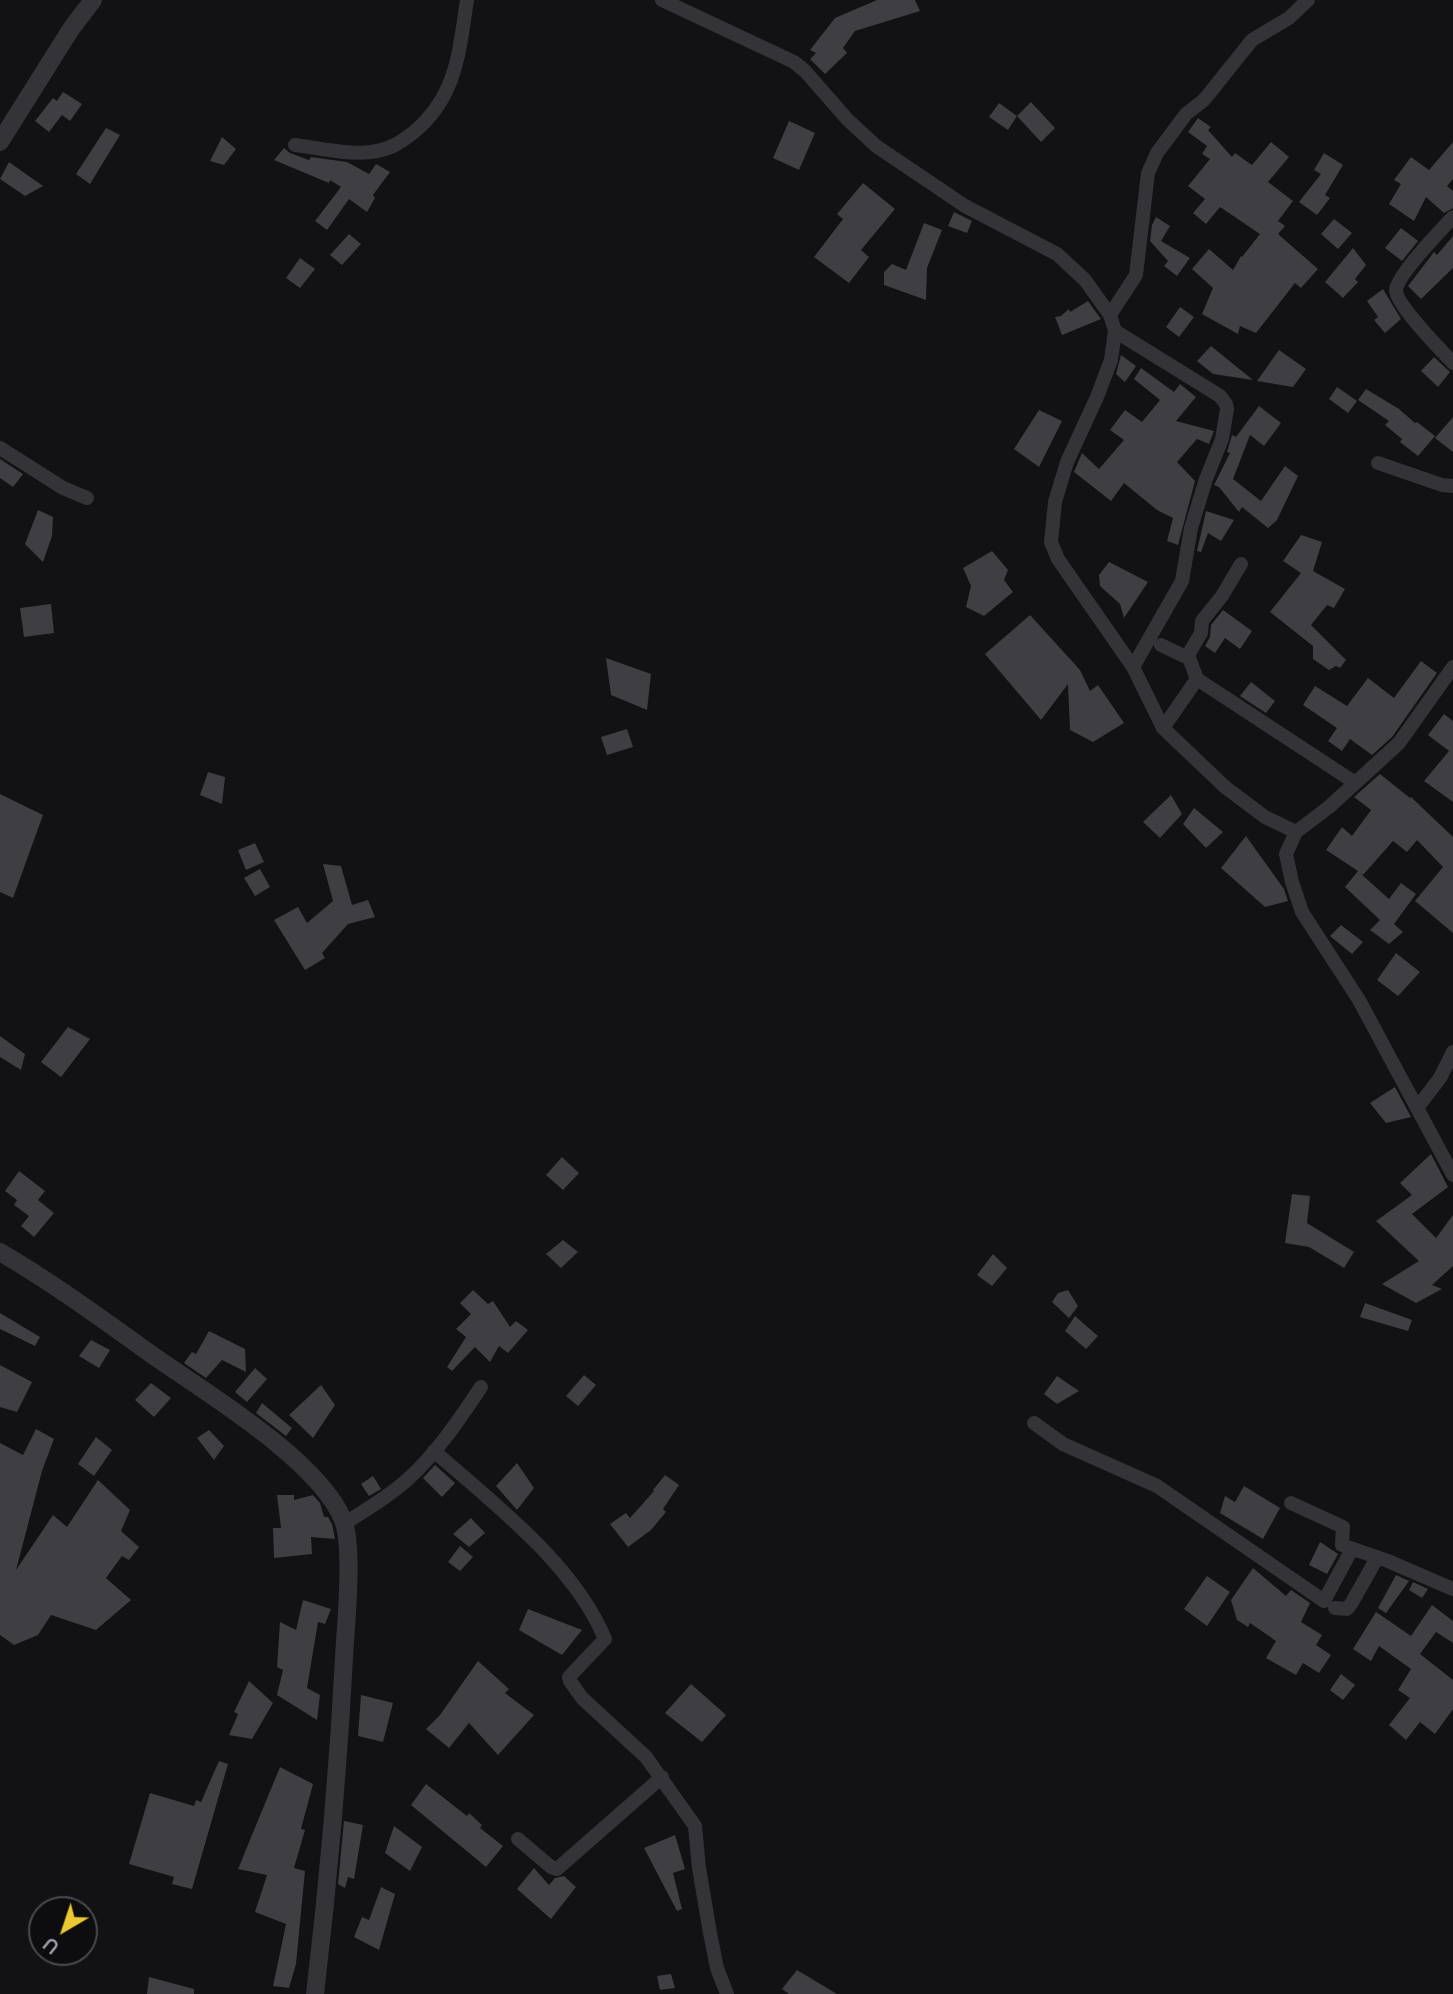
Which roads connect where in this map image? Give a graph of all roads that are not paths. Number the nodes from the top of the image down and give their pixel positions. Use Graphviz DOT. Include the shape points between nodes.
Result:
graph roads {
  1 [pos="93,0"];
  2 [pos="467,0"];
  3 [pos="662,0"];
  4 [pos="1308,0"];
  5 [pos="0,142"];
  6 [pos="295,145"];
  7 [pos="1453,217"];
  8 [pos="1110,315"];
  9 [pos="1115,331"];
  10 [pos="1453,362"];
  11 [pos="0,448"];
  12 [pos="1378,463"];
  13 [pos="1453,486"];
  14 [pos="87,498"];
  15 [pos="1241,564"];
  16 [pos="1161,645"];
  17 [pos="1188,655"];
  18 [pos="1133,667"];
  19 [pos="1453,667"];
  20 [pos="1197,679"];
  21 [pos="1163,728"];
  22 [pos="1354,782"];
  23 [pos="1296,832"];
  24 [pos="1453,1052"];
  25 [pos="1418,1108"];
  26 [pos="1453,1175"];
  27 [pos="0,1252"];
  28 [pos="481,1387"];
  29 [pos="1034,1423"];
  30 [pos="434,1451"];
  31 [pos="1291,1503"];
  32 [pos="345,1523"];
  33 [pos="1352,1549"];
  34 [pos="1377,1558"];
  35 [pos="1453,1589"];
  36 [pos="1335,1608"];
  37 [pos="662,1777"];
  38 [pos="517,1839"];
  39 [pos="315,1994"];
  40 [pos="727,1994"];
  1 -- 5 [label="street"];
  2 -- 6 [label="street" via="450,84 443,101 421,126 396,146 367,153"];
  3 -- 8 [label="street" via="786,56 876,146 965,206 1048,248 1085,280"];
  4 -- 8 [label="street" via="1289,18 1252,40 1157,153 1148,173 1136,275"];
  7 -- 10 [label="street" via="1422,250 1396,290 1419,327"];
  8 -- 9 [label="street"];
  9 -- 18 [label="street" via="1105,378 1067,462 1055,502 1051,542"];
  9 -- 18 [label="street" via="1224,399 1227,409 1222,439 1191,528 1182,580"];
  11 -- 14 [label="street"];
  12 -- 13 [label="street"];
  15 -- 17 [label="street" via="1202,621 1201,633"];
  16 -- 17 [label="street"];
  17 -- 20 [label="street"];
  18 -- 21 [label="street"];
  19 -- 22 [label="street" via="1399,743"];
  20 -- 21 [label="street"];
  20 -- 22 [label="street"];
  21 -- 23 [label="street" via="1225,787 1265,817"];
  22 -- 23 [label="street"];
  23 -- 25 [label="street" via="1286,854 1302,912 1359,1000"];
  24 -- 25 [label="street"];
  25 -- 26 [label="street"];
  27 -- 32 [label="street" via="260,1431 322,1486"];
  28 -- 30 [label="street"];
  29 -- 33 [label="street" via="1063,1444 1157,1486 1324,1601"];
  30 -- 32 [label="street" via="407,1480"];
  30 -- 37 [label="street" via="514,1522 588,1605 605,1639 570,1681"];
  31 -- 33 [label="street" via="1343,1527 1341,1544"];
  32 -- 39 [label="street" via="347,1618 339,1759"];
  33 -- 34 [label="street"];
  34 -- 35 [label="street"];
  34 -- 36 [label="street" via="1352,1604 1347,1609"];
  37 -- 38 [label="street" via="557,1870"];
  37 -- 40 [label="street" via="696,1829 710,1933"];
}
